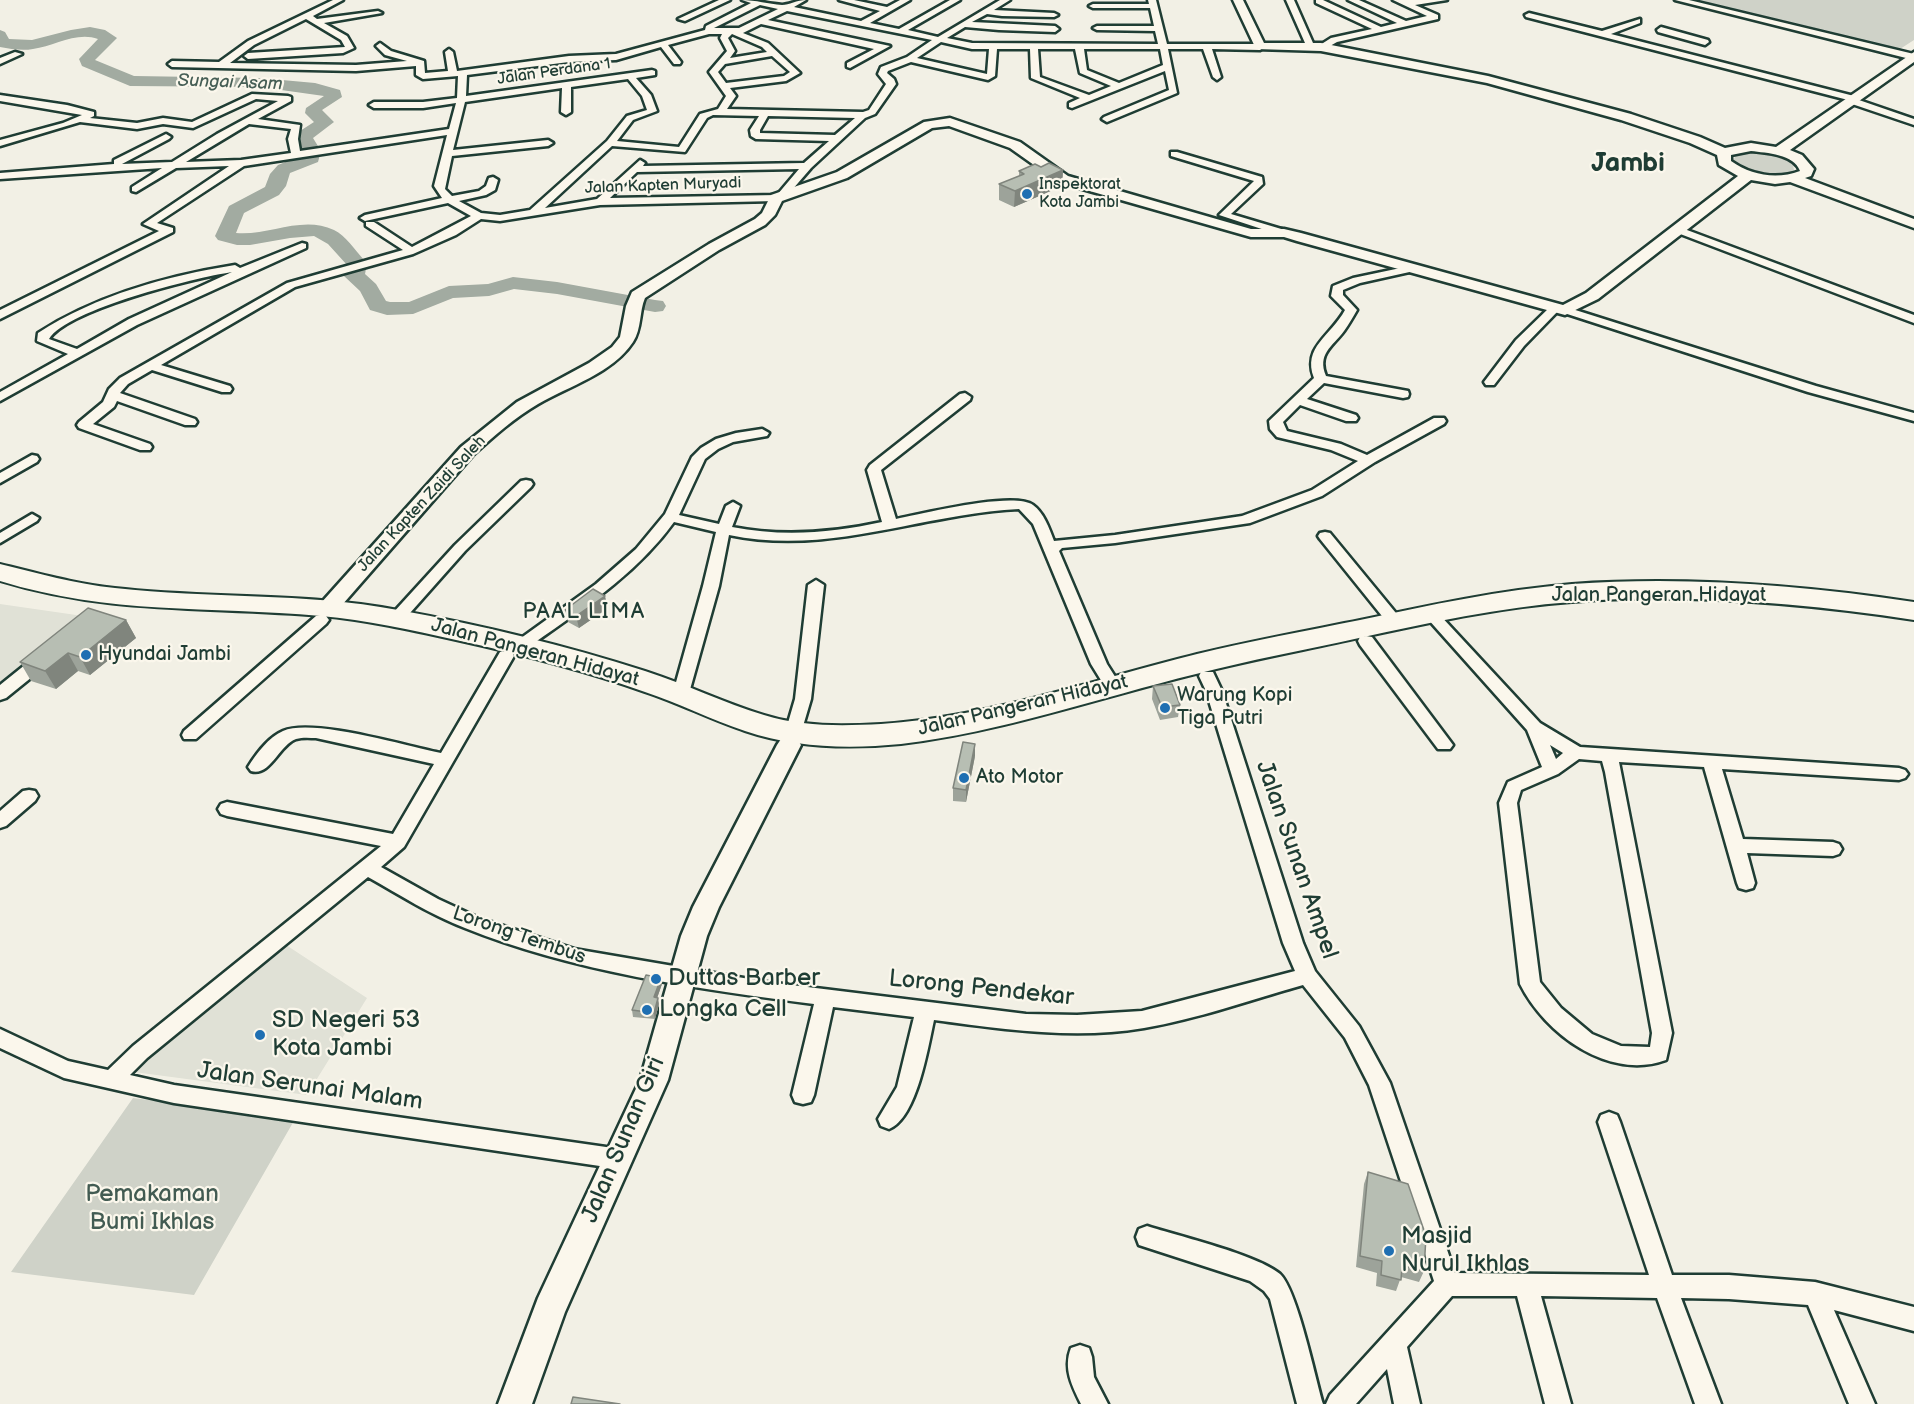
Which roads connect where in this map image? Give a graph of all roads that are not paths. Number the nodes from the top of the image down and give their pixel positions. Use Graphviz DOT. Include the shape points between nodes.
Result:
graph roads {
  1 [pos="339,0"];
  2 [pos="726,0"];
  3 [pos="746,0"];
  4 [pos="802,0"];
  5 [pos="843,0"];
  6 [pos="906,0"];
  7 [pos="956,0"];
  8 [pos="1006,0"];
  9 [pos="1238,0"];
  10 [pos="1250,0"];
  11 [pos="1352,0"];
  12 [pos="1442,0"];
  13 [pos="1679,0"];
  14 [pos="857,1"];
  15 [pos="1322,1"];
  16 [pos="1402,2"];
  17 [pos="758,3"];
  18 [pos="1093,3"];
  19 [pos="1153,3"];
  20 [pos="1298,3"];
  21 [pos="785,9"];
  22 [pos="888,10"];
  23 [pos="986,11"];
  24 [pos="378,13"];
  25 [pos="1528,15"];
  26 [pos="306,16"];
  27 [pos="1244,17"];
  28 [pos="1258,17"];
  29 [pos="682,19"];
  30 [pos="317,21"];
  31 [pos="760,21"];
  32 [pos="1637,21"];
  33 [pos="862,24"];
  34 [pos="963,24"];
  35 [pos="1406,24"];
  36 [pos="1097,28"];
  37 [pos="1055,29"];
  38 [pos="1159,29"];
  39 [pos="1381,30"];
  40 [pos="1661,30"];
  41 [pos="709,31"];
  42 [pos="731,32"];
  43 [pos="903,33"];
  44 [pos="1602,34"];
  45 [pos="940,41"];
  46 [pos="1309,43"];
  47 [pos="664,45"];
  48 [pos="1262,45"];
  49 [pos="380,46"];
  50 [pos="1326,46"];
  51 [pos="993,47"];
  52 [pos="1034,47"];
  53 [pos="1056,47"];
  54 [pos="1079,47"];
  55 [pos="1100,47"];
  56 [pos="1164,47"];
  57 [pos="1207,47"];
  58 [pos="882,48"];
  59 [pos="772,50"];
  60 [pos="731,51"];
  61 [pos="1350,51"];
  62 [pos="449,52"];
  63 [pos="18,54"];
  64 [pos="291,55"];
  65 [pos="1682,55"];
  66 [pos="232,56"];
  67 [pos="1913,57"];
  68 [pos="910,60"];
  69 [pos="0,61"];
  70 [pos="677,62"];
  71 [pos="720,62"];
  72 [pos="421,63"];
  73 [pos="172,64"];
  74 [pos="220,65"];
  75 [pos="850,65"];
  76 [pos="1168,66"];
  77 [pos="296,68"];
  78 [pos="652,73"];
  79 [pos="458,74"];
  80 [pos="630,76"];
  81 [pos="1217,76"];
  82 [pos="567,85"];
  83 [pos="725,86"];
  84 [pos="1120,86"];
  85 [pos="0,98"];
  86 [pos="1088,98"];
  87 [pos="461,100"];
  88 [pos="1854,100"];
  89 [pos="374,105"];
  90 [pos="1072,105"];
  91 [pos="566,112"];
  92 [pos="721,112"];
  93 [pos="766,112"];
  94 [pos="865,115"];
  95 [pos="1107,119"];
  96 [pos="82,120"];
  97 [pos="248,121"];
  98 [pos="1914,122"];
  99 [pos="453,131"];
  100 [pos="166,137"];
  101 [pos="838,138"];
  102 [pos="0,143"];
  103 [pos="548,143"];
  104 [pos="610,143"];
  105 [pos="1739,148"];
  106 [pos="655,149"];
  107 [pos="1778,151"];
  108 [pos="448,153"];
  109 [pos="1724,153"];
  110 [pos="1174,154"];
  111 [pos="299,155"];
  112 [pos="178,164"];
  113 [pos="241,164"];
  114 [pos="807,166"];
  115 [pos="113,167"];
  116 [pos="634,169"];
  117 [pos="1749,175"];
  118 [pos="0,176"];
  119 [pos="1800,176"];
  120 [pos="493,180"];
  121 [pos="136,189"];
  122 [pos="778,197"];
  123 [pos="451,201"];
  124 [pos="600,202"];
  125 [pos="535,212"];
  126 [pos="1914,215"];
  127 [pos="479,216"];
  128 [pos="1914,224"];
  129 [pos="1678,230"];
  130 [pos="1284,233"];
  131 [pos="302,246"];
  132 [pos="411,250"];
  133 [pos="260,264"];
  134 [pos="1410,269"];
  135 [pos="198,274"];
  136 [pos="211,285"];
  137 [pos="1559,310"];
  138 [pos="0,315"];
  139 [pos="1914,319"];
  140 [pos="77,352"];
  141 [pos="150,365"];
  142 [pos="1321,379"];
  143 [pos="1490,382"];
  144 [pos="226,389"];
  145 [pos="1403,394"];
  146 [pos="112,395"];
  147 [pos="965,396"];
  148 [pos="0,397"];
  149 [pos="1298,400"];
  150 [pos="1914,417"];
  151 [pos="1351,418"];
  152 [pos="1439,421"];
  153 [pos="190,422"];
  154 [pos="762,433"];
  155 [pos="145,447"];
  156 [pos="32,459"];
  157 [pos="1368,460"];
  158 [pos="0,479"];
  159 [pos="526,484"];
  160 [pos="733,506"];
  161 [pos="671,517"];
  162 [pos="32,518"];
  163 [pos="891,524"];
  164 [pos="725,529"];
  165 [pos="1324,536"];
  166 [pos="0,538"];
  167 [pos="1051,550"];
  168 [pos="9,584"];
  169 [pos="816,585"];
  170 [pos="1900,613"];
  171 [pos="324,614"];
  172 [pos="398,618"];
  173 [pos="1436,620"];
  174 [pos="1395,622"];
  175 [pos="1366,640"];
  176 [pos="512,651"];
  177 [pos="50,654"];
  178 [pos="1203,670"];
  179 [pos="1113,686"];
  180 [pos="0,693"];
  181 [pos="681,693"];
  182 [pos="1534,727"];
  183 [pos="190,735"];
  184 [pos="791,739"];
  185 [pos="1444,745"];
  186 [pos="1576,753"];
  187 [pos="1608,754"];
  188 [pos="1711,761"];
  189 [pos="447,762"];
  190 [pos="257,767"];
  191 [pos="1552,770"];
  192 [pos="1899,774"];
  193 [pos="29,795"];
  194 [pos="227,809"];
  195 [pos="0,821"];
  196 [pos="398,842"];
  197 [pos="1736,846"];
  198 [pos="1833,849"];
  199 [pos="366,867"];
  200 [pos="1746,883"];
  201 [pos="682,974"];
  202 [pos="1307,976"];
  203 [pos="825,998"];
  204 [pos="926,1010"];
  205 [pos="0,1038"];
  206 [pos="111,1080"];
  207 [pos="803,1095"];
  208 [pos="889,1119"];
  209 [pos="1609,1122"];
  210 [pos="620,1159"];
  211 [pos="1147,1237"];
  212 [pos="1447,1284"];
  213 [pos="1526,1286"];
  214 [pos="1665,1288"];
  215 [pos="1815,1294"];
  216 [pos="1914,1319"];
  217 [pos="1394,1344"];
  218 [pos="1080,1357"];
  219 [pos="515,1404"];
  220 [pos="1095,1404"];
  221 [pos="1310,1404"];
  222 [pos="1339,1404"];
  223 [pos="1407,1404"];
  224 [pos="1558,1404"];
  225 [pos="1708,1404"];
  226 [pos="1862,1404"];
  1 -- 26 [label="street"];
  2 -- 29 [label="street"];
  3 -- 17 [label="street"];
  4 -- 21 [label="street"];
  5 -- 14 [label="street"];
  6 -- 22 [label="street"];
  7 -- 43 [label="street"];
  8 -- 23 [label="street"];
  9 -- 27 [label="street"];
  10 -- 28 [label="street"];
  11 -- 35 [label="street"];
  12 -- 16 [label="street"];
  13 -- 67 [label="street"];
  14 -- 22 [label="street"];
  15 -- 20 [label="street"];
  15 -- 39 [label="street"];
  16 -- 35 [label="street" via="1435,17"];
  17 -- 21 [label="street"];
  17 -- 41 [label="street" via="720,20"];
  18 -- 19 [label="street"];
  18 -- 36 [label="street"];
  19 -- 38 [label="street"];
  20 -- 46 [label="street"];
  21 -- 31 [label="street"];
  21 -- 33 [label="street"];
  22 -- 33 [label="street"];
  23 -- 34 [label="street"];
  23 -- 37 [label="street" via="1054,11"];
  24 -- 30 [label="street"];
  25 -- 44 [label="street"];
  26 -- 30 [label="street"];
  26 -- 66 [label="street"];
  27 -- 28 [label="street"];
  27 -- 48 [label="street"];
  28 -- 48 [label="street"];
  30 -- 64 [label="street" via="344,38 350,48"];
  31 -- 42 [label="street"];
  31 -- 58 [label="street"];
  32 -- 44 [label="street"];
  33 -- 43 [label="street"];
  34 -- 37 [label="street"];
  34 -- 45 [label="street"];
  35 -- 39 [label="street"];
  36 -- 38 [label="street"];
  36 -- 55 [label="street"];
  37 -- 53 [label="street"];
  38 -- 56 [label="street"];
  39 -- 50 [label="street" via="1334,40"];
  40 -- 65 [label="street" via="1705,42"];
  41 -- 42 [label="street"];
  41 -- 47 [label="street"];
  42 -- 59 [label="street"];
  42 -- 60 [label="street" via="724,38"];
  43 -- 45 [label="street"];
  43 -- 58 [label="street"];
  44 -- 65 [label="street"];
  45 -- 51 [label="street"];
  45 -- 68 [label="street"];
  46 -- 48 [label="street"];
  46 -- 50 [label="street"];
  47 -- 70 [label="street"];
  47 -- 79 [label="street" via="615,57"];
  48 -- 50 [label="street"];
  48 -- 57 [label="street"];
  49 -- 72 [label="street" via="388,53"];
  50 -- 61 [label="street"];
  51 -- 52 [label="street"];
  51 -- 68 [label="street" via="992,76 988,78"];
  52 -- 53 [label="street"];
  52 -- 86 [label="street" via="1037,79"];
  53 -- 54 [label="street"];
  54 -- 55 [label="street"];
  54 -- 84 [label="street" via="1083,71"];
  55 -- 56 [label="street"];
  56 -- 57 [label="street"];
  56 -- 76 [label="street"];
  57 -- 81 [label="street"];
  58 -- 75 [label="street"];
  59 -- 60 [label="street"];
  59 -- 71 [label="street"];
  59 -- 83 [label="street" via="795,75"];
  60 -- 71 [label="street"];
  61 -- 105 [label="street" via="1483,72"];
  61 -- 109 [label="street" via="1539,93 1657,127"];
  62 -- 79 [label="street"];
  63 -- 69 [label="street"];
  64 -- 66 [label="street"];
  64 -- 77 [label="street"];
  65 -- 88 [label="street"];
  66 -- 74 [label="street"];
  67 -- 88 [label="street"];
  68 -- 94 [label="street" via="882,72 891,84 872,112"];
  71 -- 83 [label="street" via="713,72"];
  72 -- 77 [label="street"];
  72 -- 79 [label="street" via="423,76"];
  73 -- 74 [label="street"];
  74 -- 77 [label="street"];
  76 -- 84 [label="street"];
  76 -- 95 [label="street" via="1174,91"];
  78 -- 80 [label="street, Jalan Perdana 1"];
  79 -- 87 [label="street"];
  80 -- 82 [label="street, Jalan Perdana 1"];
  80 -- 104 [label="street" via="646,95 652,111 630,118"];
  82 -- 87 [label="street, Jalan Perdana 1"];
  82 -- 91 [label="street"];
  83 -- 92 [label="street" via="731,96"];
  84 -- 86 [label="street"];
  85 -- 96 [label="street" via="91,112"];
  86 -- 90 [label="street"];
  87 -- 89 [label="street, Jalan Perdana 1"];
  87 -- 99 [label="street"];
  88 -- 98 [label="street"];
  88 -- 107 [label="street"];
  92 -- 93 [label="street"];
  92 -- 106 [label="street" via="706,113 682,150"];
  93 -- 94 [label="street"];
  93 -- 101 [label="street" via="755,130 756,136"];
  94 -- 101 [label="street"];
  96 -- 97 [label="street" via="137,126 163,121 193,125 258,95 288,99"];
  96 -- 102 [label="street"];
  97 -- 111 [label="street" via="297,127 293,140"];
  97 -- 112 [label="street"];
  99 -- 108 [label="street"];
  99 -- 111 [label="street"];
  100 -- 115 [label="street"];
  101 -- 114 [label="street"];
  103 -- 108 [label="street"];
  104 -- 106 [label="street"];
  104 -- 125 [label="street"];
  105 -- 107 [label="street"];
  105 -- 109 [label="street"];
  106 -- 116 [label="street"];
  107 -- 119 [label="street" via="1805,164 1807,169"];
  108 -- 123 [label="street" via="439,186"];
  109 -- 117 [label="street" via="1724,162"];
  110 -- 130 [label="street" via="1258,179 1224,215"];
  111 -- 113 [label="street"];
  112 -- 113 [label="street"];
  112 -- 115 [label="street"];
  112 -- 121 [label="street"];
  113 -- 138 [label="street" via="148,224 169,230"];
  114 -- 116 [label="street"];
  114 -- 122 [label="street"];
  115 -- 118 [label="street"];
  116 -- 124 [label="street"];
  117 -- 119 [label="street" via="1771,179"];
  117 -- 129 [label="street"];
  119 -- 126 [label="street"];
  119 -- 128 [label="street"];
  120 -- 123 [label="street" via="487,191"];
  122 -- 124 [label="street, Jalan Kapten Muryadi"];
  122 -- 130 [label="street" via="842,175 929,125 942,122 959,124 1015,145 1052,172 1219,225 1251,233"];
  122 -- 171 [label="street, Jalan Kapten Zaidi Saleh" via="760,222 635,299 630,333 616,352 527,403 466,451"];
  123 -- 127 [label="street"];
  123 -- 132 [label="street" via="367,221"];
  124 -- 125 [label="street, Jalan Kapten Muryadi"];
  125 -- 127 [label="street, Jalan Kapten Muryadi"];
  127 -- 132 [label="street" via="442,239"];
  129 -- 137 [label="street" via="1586,301"];
  129 -- 139 [label="street"];
  130 -- 134 [label="street"];
  131 -- 133 [label="street"];
  132 -- 141 [label="street" via="364,266 309,277 281,289"];
  133 -- 135 [label="street"];
  133 -- 136 [label="street"];
  134 -- 137 [label="street"];
  134 -- 142 [label="street" via="1337,288 1337,296 1351,310 1339,330 1318,351 1316,369"];
  135 -- 136 [label="street"];
  135 -- 140 [label="street" via="113,300 42,336 43,340"];
  136 -- 140 [label="street"];
  137 -- 143 [label="street" via="1520,344"];
  137 -- 150 [label="street"];
  140 -- 148 [label="street"];
  141 -- 144 [label="street"];
  141 -- 146 [label="street" via="119,385"];
  142 -- 145 [label="street"];
  142 -- 149 [label="street"];
  146 -- 153 [label="street"];
  146 -- 155 [label="street" via="108,404 84,425"];
  147 -- 163 [label="street" via="874,470"];
  149 -- 151 [label="street"];
  149 -- 157 [label="street" via="1276,421 1282,434 1336,447"];
  152 -- 157 [label="street"];
  154 -- 161 [label="street" via="736,436 707,449 699,457"];
  156 -- 158 [label="street"];
  157 -- 167 [label="street" via="1317,493 1245,520 1058,544"];
  159 -- 172 [label="street" via="460,548"];
  160 -- 164 [label="street"];
  161 -- 164 [label="street"];
  161 -- 176 [label="street" via="622,569"];
  162 -- 166 [label="street"];
  163 -- 164 [label="street" via="786,538"];
  163 -- 167 [label="street" via="1022,505 1029,507"];
  164 -- 181 [label="street"];
  165 -- 174 [label="street"];
  167 -- 179 [label="street" via="1099,664"];
  168 -- 171 [label="highway, Jalan Pangeran Hidayat" via="160,614"];
  169 -- 184 [label="street" via="803,699"];
  170 -- 173 [label="highway, Jalan Pangeran Hidayat" via="1839,606 1603,603"];
  171 -- 172 [label="highway, Jalan Pangeran Hidayat"];
  171 -- 176 [label="highway, Jalan Pangeran Hidayat" via="438,640"];
  171 -- 183 [label="street"];
  172 -- 176 [label="highway, Jalan Pangeran Hidayat"];
  173 -- 174 [label="highway, Jalan Pangeran Hidayat"];
  173 -- 175 [label="highway, Jalan Pangeran Hidayat"];
  173 -- 182 [label="street"];
  174 -- 178 [label="highway, Jalan Pangeran Hidayat"];
  175 -- 178 [label="highway, Jalan Pangeran Hidayat"];
  175 -- 185 [label="street"];
  176 -- 181 [label="highway, Jalan Pangeran Hidayat" via="582,661"];
  176 -- 184 [label="highway, Jalan Pangeran Hidayat" via="754,738"];
  176 -- 189 [label="street"];
  177 -- 180 [label="street"];
  178 -- 179 [label="highway, Jalan Pangeran Hidayat"];
  178 -- 184 [label="highway, Jalan Pangeran Hidayat" via="1017,727 964,736 904,746 845,748"];
  178 -- 202 [label="street, Jalan Sunan Ampel" via="1214,691 1293,943"];
  179 -- 184 [label="highway, Jalan Pangeran Hidayat" via="1003,715 899,733"];
  181 -- 184 [label="highway, Jalan Pangeran Hidayat"];
  182 -- 186 [label="street"];
  182 -- 191 [label="street"];
  184 -- 201 [label="street, Jalan Sunan Giri" via="706,907"];
  186 -- 187 [label="street"];
  186 -- 191 [label="street"];
  187 -- 188 [label="street"];
  187 -- 191 [label="street" via="1662,1034 1659,1054 1646,1058 1625,1058 1588,1040 1559,1021 1530,984 1508,803 1514,786"];
  188 -- 192 [label="street"];
  188 -- 197 [label="street"];
  189 -- 190 [label="street" via="297,731 288,733"];
  189 -- 196 [label="street"];
  193 -- 195 [label="street"];
  194 -- 196 [label="street"];
  196 -- 199 [label="street"];
  197 -- 198 [label="street"];
  197 -- 200 [label="street"];
  199 -- 201 [label="street, Lorong Tembus" via="472,923 574,957"];
  199 -- 206 [label="street"];
  201 -- 203 [label="street, Lorong Pendekar"];
  201 -- 210 [label="street, Jalan Sunan Giri" via="654,1080"];
  202 -- 204 [label="street, Lorong Pendekar" via="1179,1012 1113,1023 1026,1023"];
  202 -- 212 [label="street, Jalan Sunan Ampel" via="1352,1032 1379,1083"];
  203 -- 204 [label="street, Lorong Pendekar"];
  203 -- 207 [label="street"];
  204 -- 208 [label="street" via="907,1090"];
  205 -- 206 [label="street, Jalan Serunai Malam" via="64,1069"];
  206 -- 210 [label="street, Jalan Serunai Malam" via="174,1094"];
  209 -- 214 [label="street"];
  210 -- 219 [label="street, Jalan Sunan Giri" via="550,1309"];
  211 -- 221 [label="street" via="1257,1272 1272,1283 1280,1294"];
  212 -- 213 [label="street"];
  212 -- 217 [label="street"];
  213 -- 214 [label="street"];
  213 -- 224 [label="street"];
  214 -- 215 [label="street" via="1729,1287"];
  214 -- 225 [label="street"];
  215 -- 216 [label="street"];
  215 -- 226 [label="street"];
  217 -- 222 [label="street"];
  217 -- 223 [label="street"];
  218 -- 220 [label="street" via="1082,1380"];
}
